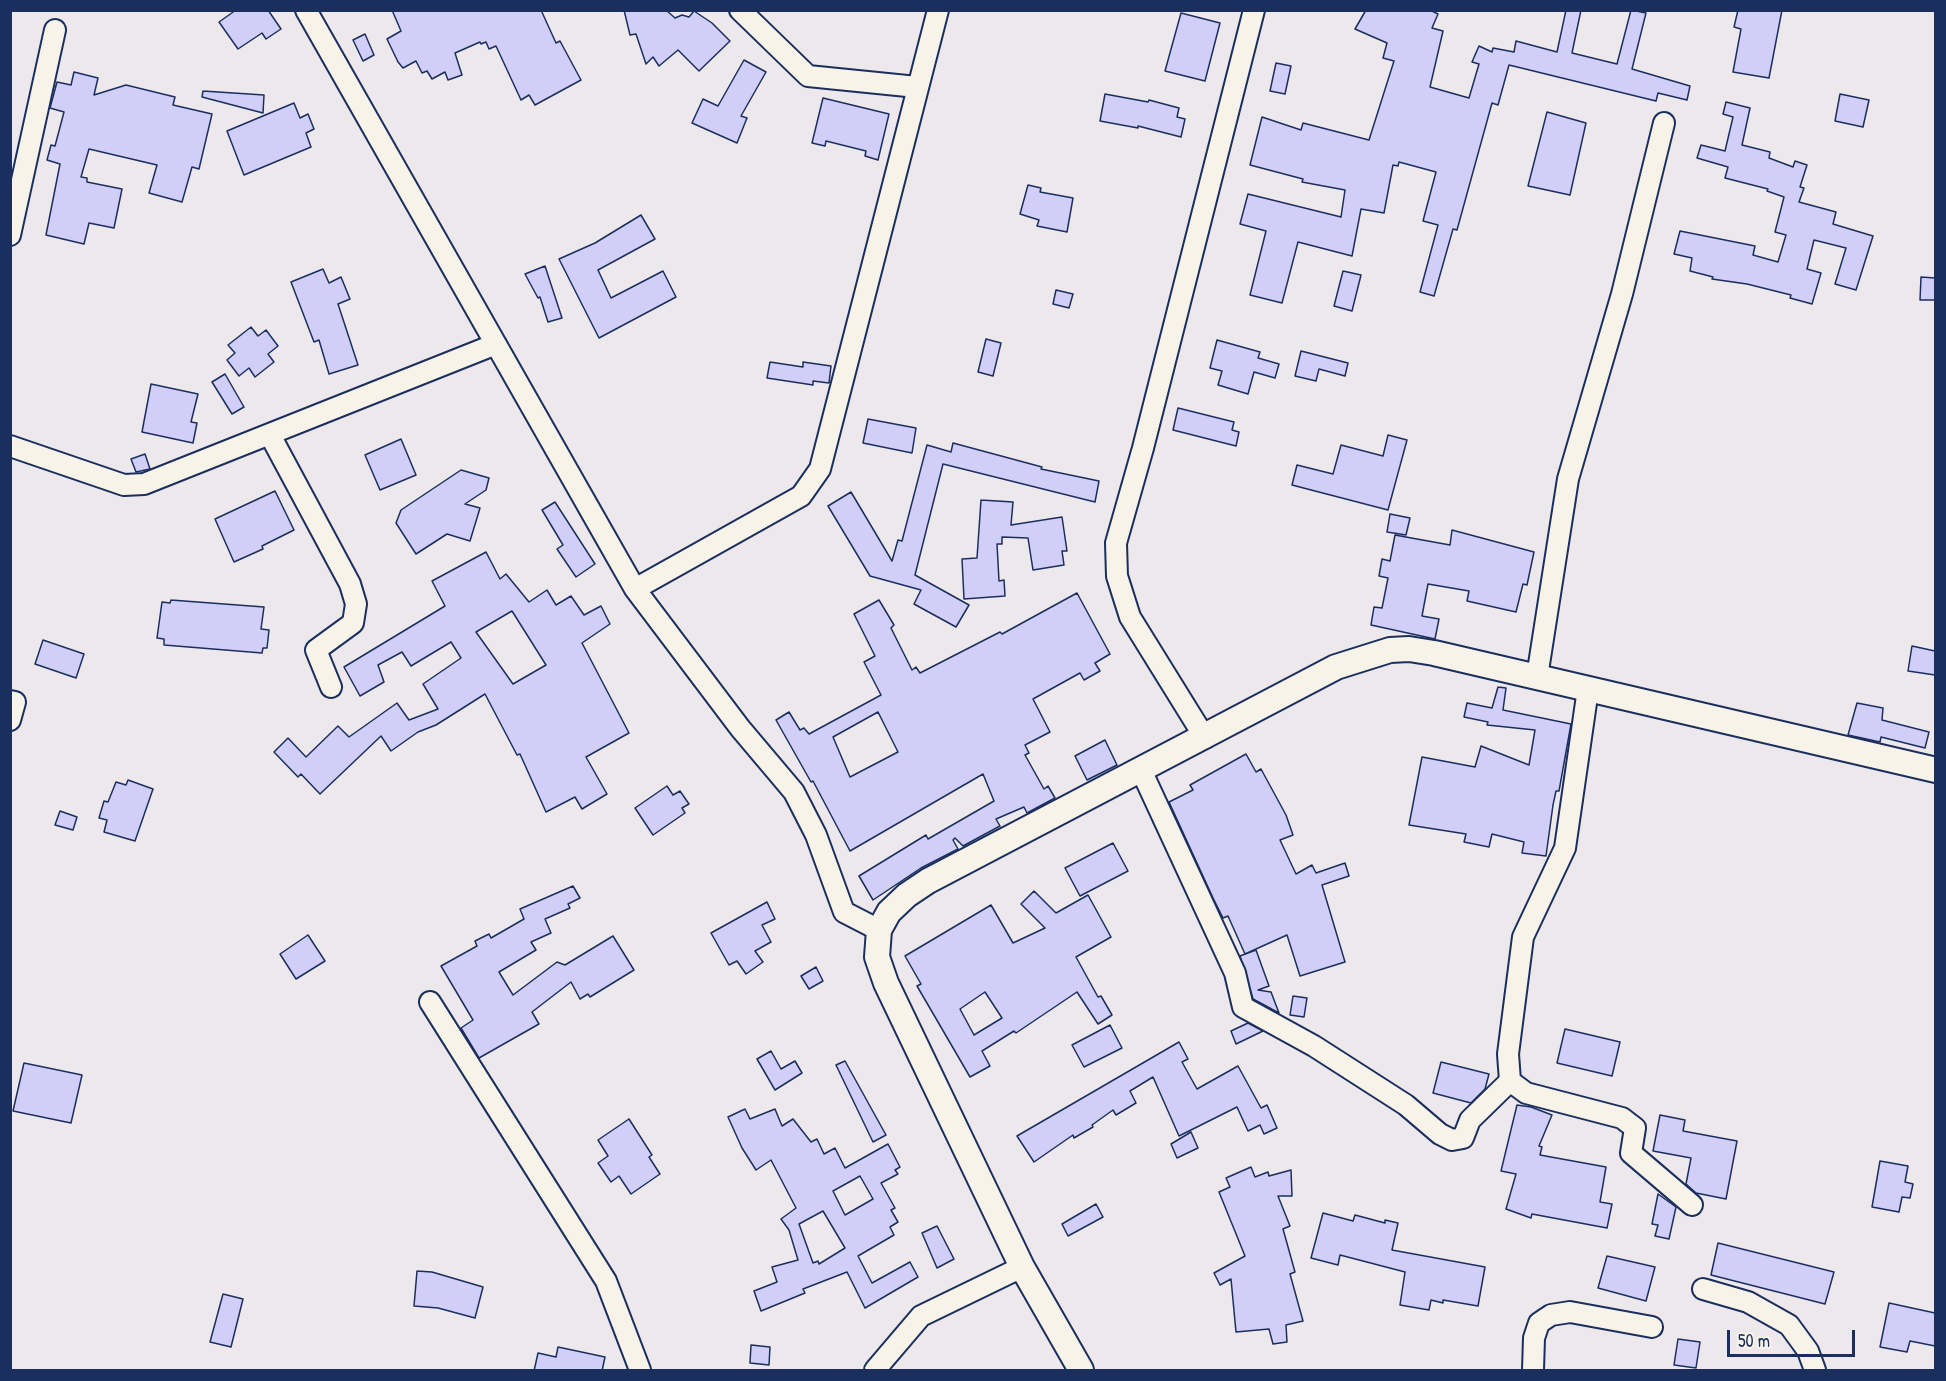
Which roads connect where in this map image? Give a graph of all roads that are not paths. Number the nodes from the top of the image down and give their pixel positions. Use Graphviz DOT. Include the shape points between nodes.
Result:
graph roads {
  1 [pos="306,10"];
  2 [pos="740,10"];
  3 [pos="938,10"];
  4 [pos="1254,10"];
  5 [pos="55,30"];
  6 [pos="917,87"];
  7 [pos="1664,123"];
  8 [pos="10,235"];
  9 [pos="496,344"];
  10 [pos="270,435"];
  11 [pos="10,446"];
  12 [pos="635,589"];
  13 [pos="1537,677"];
  14 [pos="331,687"];
  15 [pos="1588,689"];
  16 [pos="10,701"];
  17 [pos="10,720"];
  18 [pos="1205,738"];
  19 [pos="1141,770"];
  20 [pos="1935,770"];
  21 [pos="879,930"];
  22 [pos="430,1002"];
  23 [pos="1510,1081"];
  24 [pos="1692,1205"];
  25 [pos="1022,1267"];
  26 [pos="1703,1289"];
  27 [pos="1652,1327"];
  28 [pos="640,1371"];
  29 [pos="875,1371"];
  30 [pos="1081,1371"];
  31 [pos="1533,1371"];
  32 [pos="1815,1371"];
  1 -- 9 [label="street"];
  2 -- 6 [label="street" via="808,76"];
  3 -- 6 [label="street"];
  4 -- 18 [label="street" via="1116,543 1117,576 1130,617"];
  5 -- 8 [label="street"];
  6 -- 12 [label="street" via="820,469 801,496"];
  7 -- 13 [label="street" via="1622,294 1568,479"];
  9 -- 10 [label="street"];
  9 -- 12 [label="street"];
  10 -- 11 [label="street" via="144,484 124,485"];
  10 -- 14 [label="street" via="350,584 356,604 353,622 316,650"];
  12 -- 21 [label="street" via="740,729 794,792 816,835 844,912"];
  13 -- 15 [label="street"];
  13 -- 18 [label="street" via="1434,653 1390,650 1336,667"];
  15 -- 20 [label="street"];
  15 -- 23 [label="street" via="1565,848 1523,937 1508,1054"];
  16 -- 17 [label="street" via="15,702"];
  18 -- 19 [label="street"];
  19 -- 21 [label="street" via="928,881 889,912"];
  19 -- 23 [label="street" via="1235,973 1243,1007 1314,1046 1406,1105 1452,1140 1463,1138 1470,1120"];
  21 -- 25 [label="street" via="877,957 886,983"];
  22 -- 28 [label="street" via="606,1281"];
  23 -- 24 [label="street" via="1526,1094 1622,1119 1635,1128 1631,1153"];
  25 -- 29 [label="street" via="921,1316"];
  25 -- 30 [label="street"];
  26 -- 32 [label="street" via="1748,1302 1789,1325 1808,1351"];
  27 -- 31 [label="street" via="1570,1312 1551,1315 1539,1323 1534,1338"];
}
